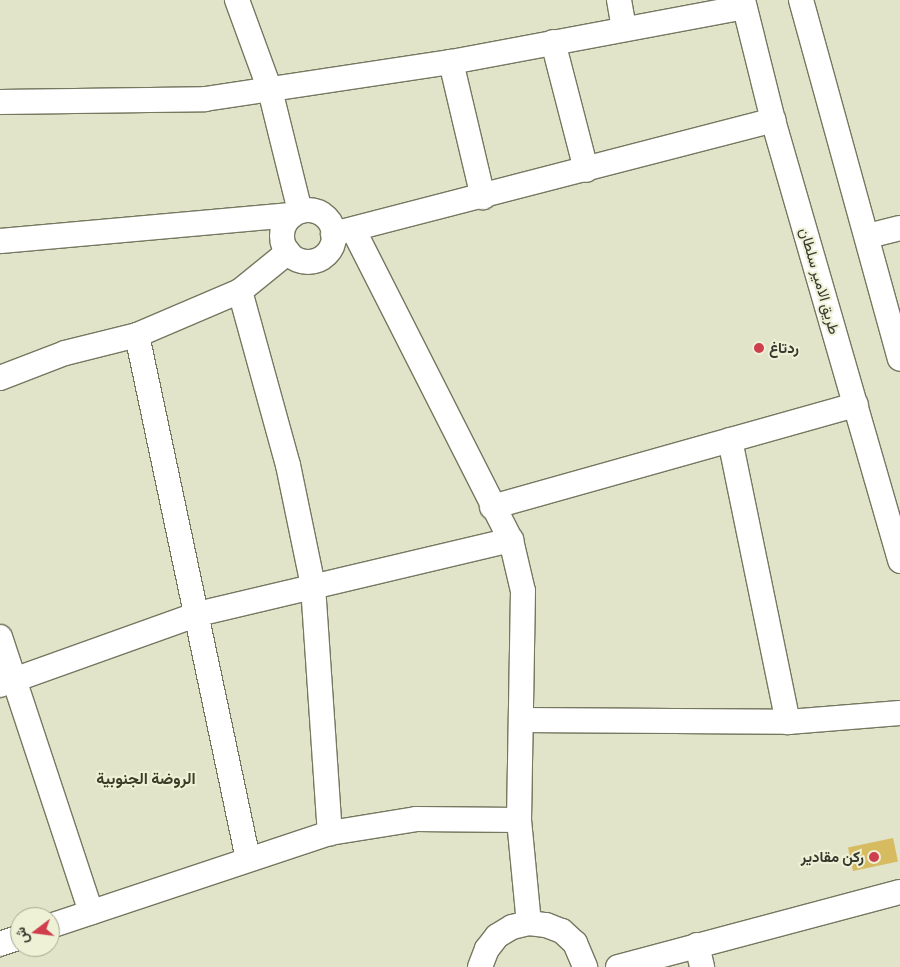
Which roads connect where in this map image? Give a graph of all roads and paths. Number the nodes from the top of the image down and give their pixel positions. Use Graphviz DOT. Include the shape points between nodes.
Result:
graph roads {
  1 [pos="237,0"];
  2 [pos="619,0"];
  3 [pos="801,0"];
  4 [pos="744,3"];
  5 [pos="624,29"];
  6 [pos="554,42"];
  7 [pos="451,62"];
  8 [pos="270,90"];
  9 [pos="0,102"];
  10 [pos="773,120"];
  11 [pos="586,170"];
  12 [pos="483,197"];
  13 [pos="297,213"];
  14 [pos="900,228"];
  15 [pos="344,232"];
  16 [pos="868,236"];
  17 [pos="0,241"];
  18 [pos="288,252"];
  19 [pos="240,291"];
  20 [pos="137,335"];
  21 [pos="900,359"];
  22 [pos="0,378"];
  23 [pos="856,405"];
  24 [pos="730,440"];
  25 [pos="492,507"];
  26 [pos="511,540"];
  27 [pos="900,561"];
  28 [pos="313,586"];
  29 [pos="198,614"];
  30 [pos="0,637"];
  31 [pos="7,682"];
  32 [pos="900,713"];
  33 [pos="521,720"];
  34 [pos="788,722"];
  35 [pos="519,820"];
  36 [pos="330,833"];
  37 [pos="248,859"];
  38 [pos="900,892"];
  39 [pos="91,912"];
  40 [pos="60,923"];
  41 [pos="529,923"];
  42 [pos="699,956"];
  43 [pos="480,967"];
  44 [pos="584,967"];
  45 [pos="618,967"];
  1 -- 8 [label="street"];
  2 -- 5 [label="street"];
  3 -- 16 [label="street"];
  4 -- 5 [label="street"];
  4 -- 10 [label="street, طريق الامير سلطان"];
  5 -- 6 [label="street"];
  6 -- 7 [label="street"];
  6 -- 11 [label="street"];
  7 -- 8 [label="street"];
  7 -- 12 [label="street"];
  8 -- 9 [label="street" via="205,99"];
  8 -- 13 [label="street"];
  10 -- 11 [label="street"];
  10 -- 23 [label="street, طريق الامير سلطان"];
  11 -- 12 [label="street"];
  12 -- 15 [label="street"];
  13 -- 15 [label="street" via="317,212"];
  13 -- 17 [label="street"];
  13 -- 18 [label="street" via="283,229 282,237"];
  14 -- 16 [label="street"];
  15 -- 18 [label="street" via="320,259 303,261"];
  15 -- 25 [label="street"];
  16 -- 21 [label="street"];
  18 -- 19 [label="street"];
  19 -- 20 [label="street"];
  19 -- 28 [label="street" via="288,465"];
  20 -- 22 [label="street" via="65,353"];
  20 -- 29 [label="street"];
  23 -- 24 [label="street"];
  23 -- 27 [label="street, طريق الامير سلطان"];
  24 -- 25 [label="street"];
  24 -- 34 [label="street"];
  25 -- 26 [label="street"];
  26 -- 28 [label="street"];
  26 -- 33 [label="street" via="523,591"];
  28 -- 29 [label="street"];
  28 -- 36 [label="street"];
  29 -- 31 [label="street"];
  29 -- 37 [label="street"];
  30 -- 31 [label="street"];
  31 -- 39 [label="street"];
  32 -- 34 [label="street"];
  33 -- 34 [label="street"];
  33 -- 35 [label="street"];
  35 -- 36 [label="street" via="416,820"];
  35 -- 41 [label="street"];
  36 -- 37 [label="street"];
  37 -- 39 [label="street"];
  38 -- 42 [label="street"];
  39 -- 40 [label="street"];
  41 -- 43 [label="street" via="512,927 498,936 486,949"];
  41 -- 44 [label="street" via="546,924 562,932 575,944"];
  42 -- 45 [label="street"];
}
